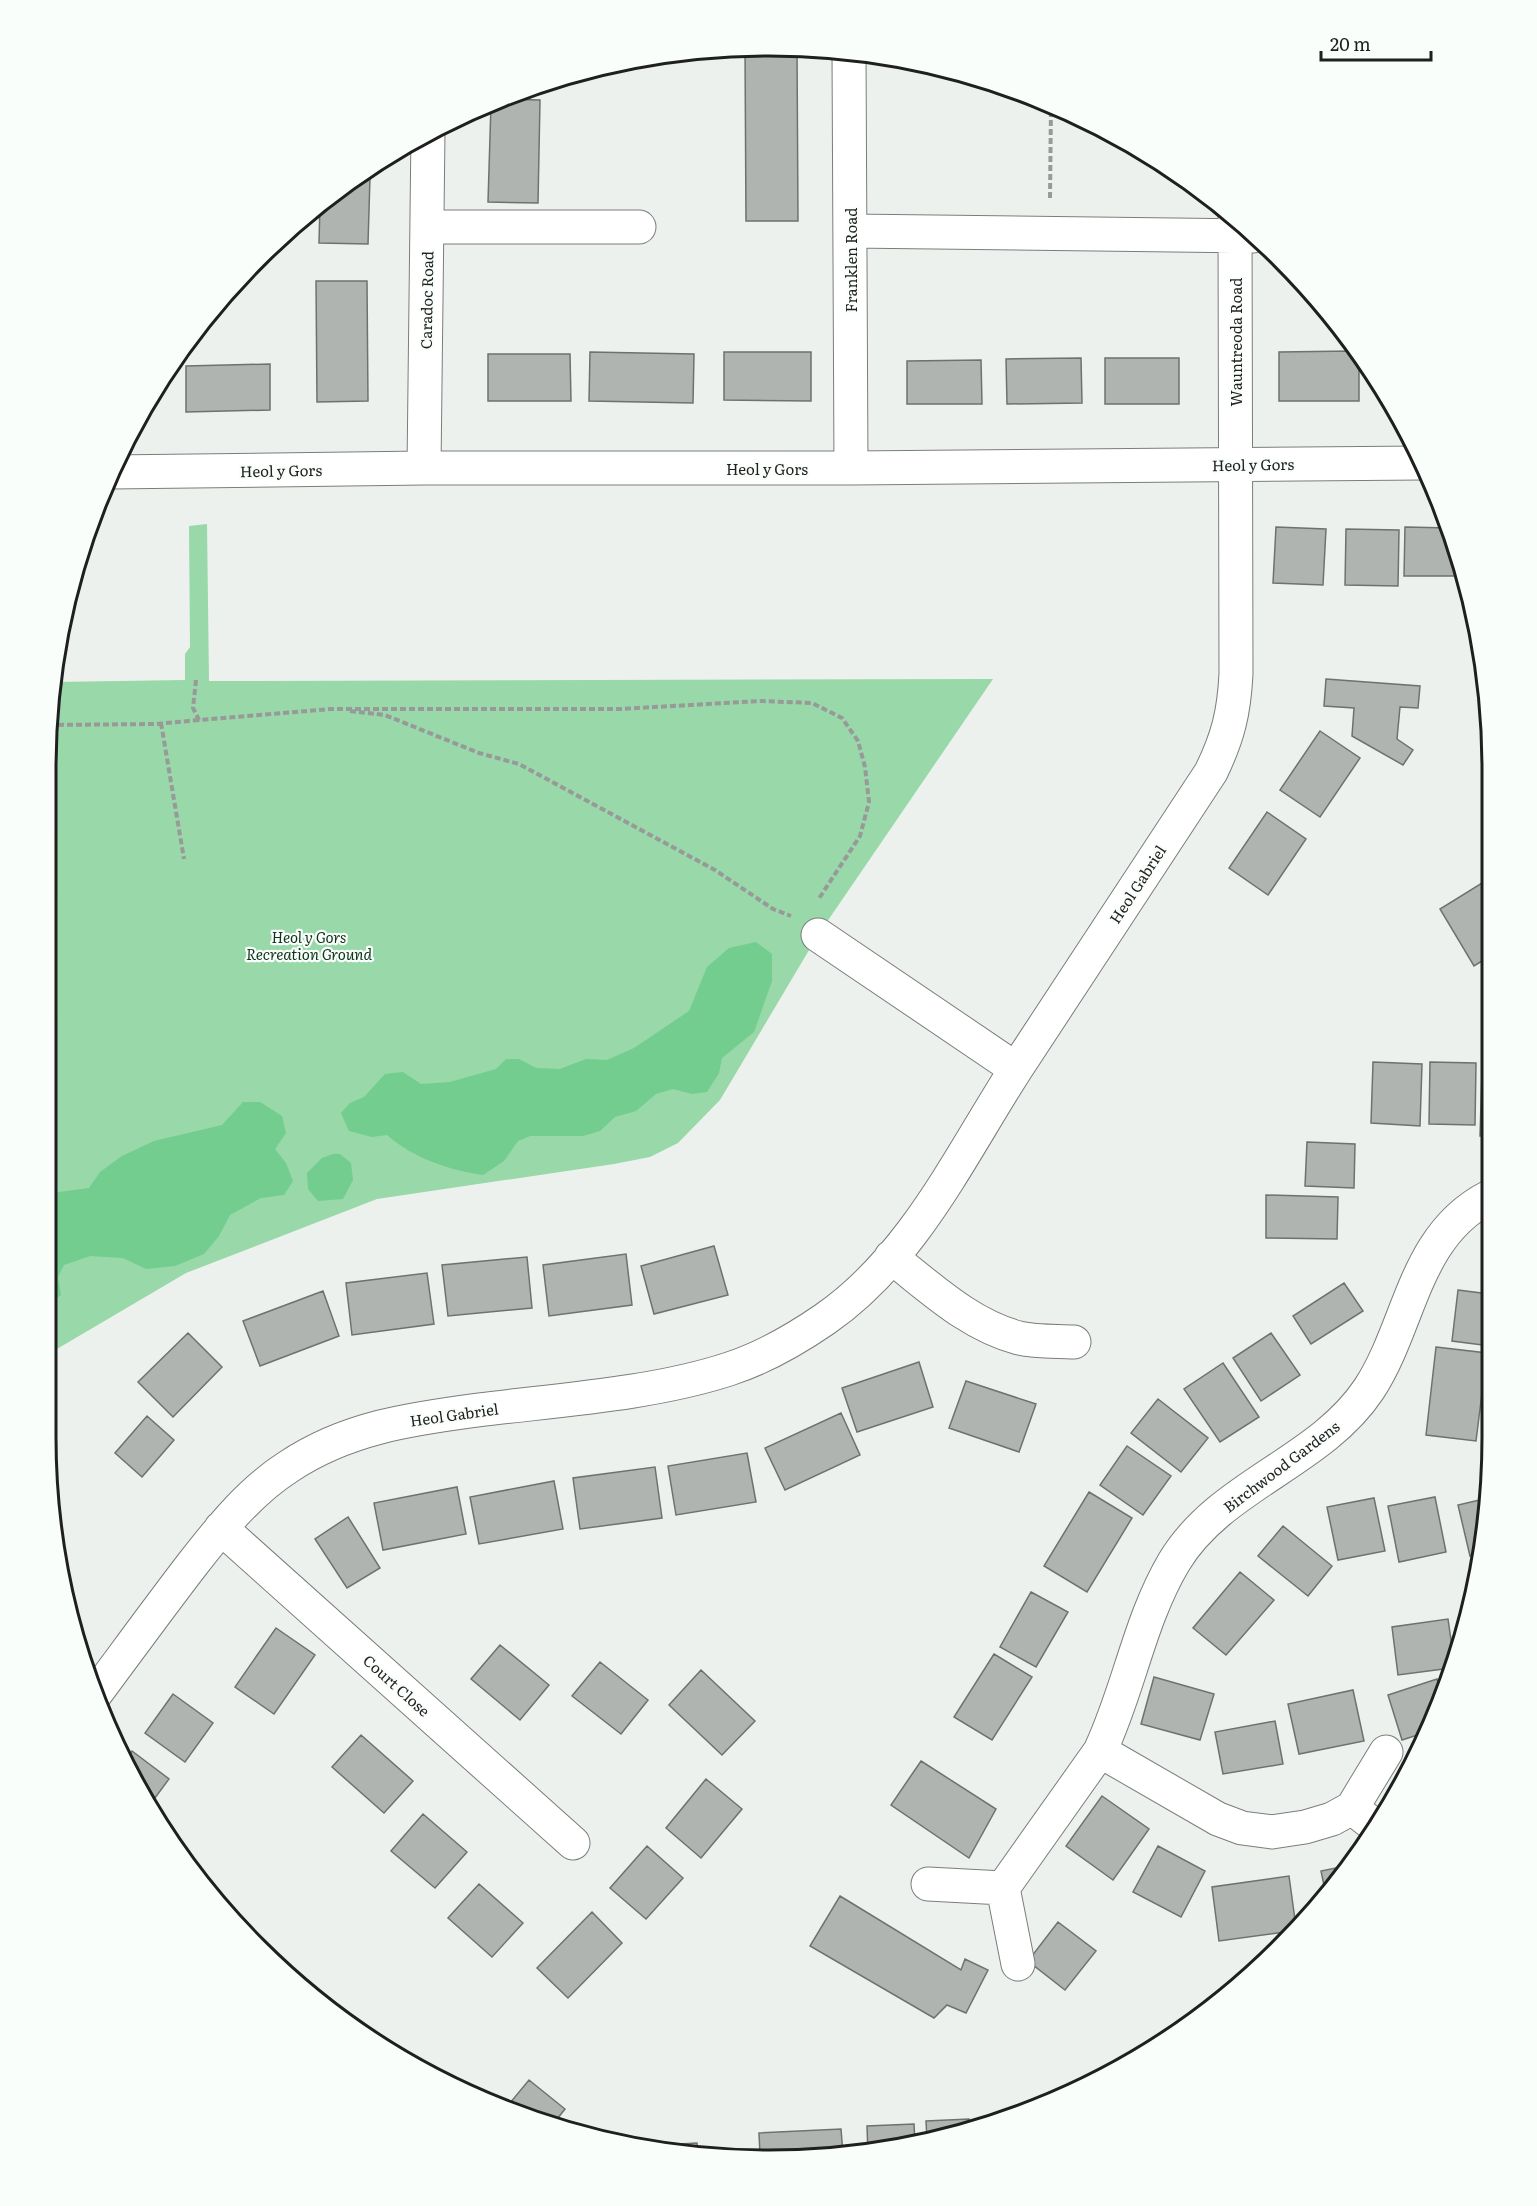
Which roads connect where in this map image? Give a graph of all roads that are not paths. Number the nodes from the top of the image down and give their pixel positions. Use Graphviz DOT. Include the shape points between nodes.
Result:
graph roads {
  1 [pos="849,61"];
  2 [pos="428,142"];
  3 [pos="427,227"];
  4 [pos="639,227"];
  5 [pos="850,231"];
  6 [pos="1238,231"];
  7 [pos="1241,234"];
  8 [pos="1412,463"];
  9 [pos="1235,464"];
  10 [pos="424,468"];
  11 [pos="851,468"];
  12 [pos="121,472"];
  13 [pos="811,928"];
  14 [pos="1016,1069"];
  15 [pos="1482,1202"];
  16 [pos="891,1257"];
  17 [pos="1074,1342"];
  18 [pos="221,1528"];
  19 [pos="101,1687"];
  20 [pos="1100,1751"];
  21 [pos="1386,1752"];
  22 [pos="1363,1817"];
  23 [pos="573,1843"];
  24 [pos="928,1884"];
  25 [pos="1003,1888"];
  26 [pos="1018,1964"];
  1 -- 5 [label="street, Franklen Road"];
  2 -- 3 [label="street, Caradoc Road"];
  3 -- 4 [label="street"];
  3 -- 10 [label="street, Caradoc Road"];
  5 -- 6 [label="street"];
  5 -- 11 [label="street, Franklen Road"];
  7 -- 9 [label="street, Wauntreoda Road"];
  8 -- 9 [label="street, Heol y Gors"];
  9 -- 11 [label="street, Heol y Gors"];
  9 -- 14 [label="street, Heol Gabriel" via="1236,674 1227,740 1211,772"];
  10 -- 11 [label="street, Heol y Gors"];
  10 -- 12 [label="street, Heol y Gors"];
  13 -- 14 [label="street"];
  14 -- 16 [label="street, Heol Gabriel" via="921,1220"];
  15 -- 20 [label="street, Birchwood Gardens" via="1460,1218 1437,1244 1414,1282 1387,1354 1369,1389 1345,1419 1249,1487 1207,1522 1175,1560 1154,1599 1114,1723"];
  16 -- 17 [label="street" via="964,1314 1000,1332 1022,1339"];
  16 -- 18 [label="street, Heol Gabriel" via="864,1288 826,1318 771,1352 730,1369 680,1382 408,1420 356,1432 284,1469"];
  18 -- 19 [label="street, Heol Gabriel"];
  18 -- 23 [label="street, Court Close"];
  20 -- 22 [label="street" via="1218,1819 1242,1828 1272,1832 1332,1819"];
  20 -- 25 [label="street, Birchwood Gardens"];
  21 -- 22 [label="street"];
  24 -- 25 [label="street"];
  25 -- 26 [label="street"];
}
